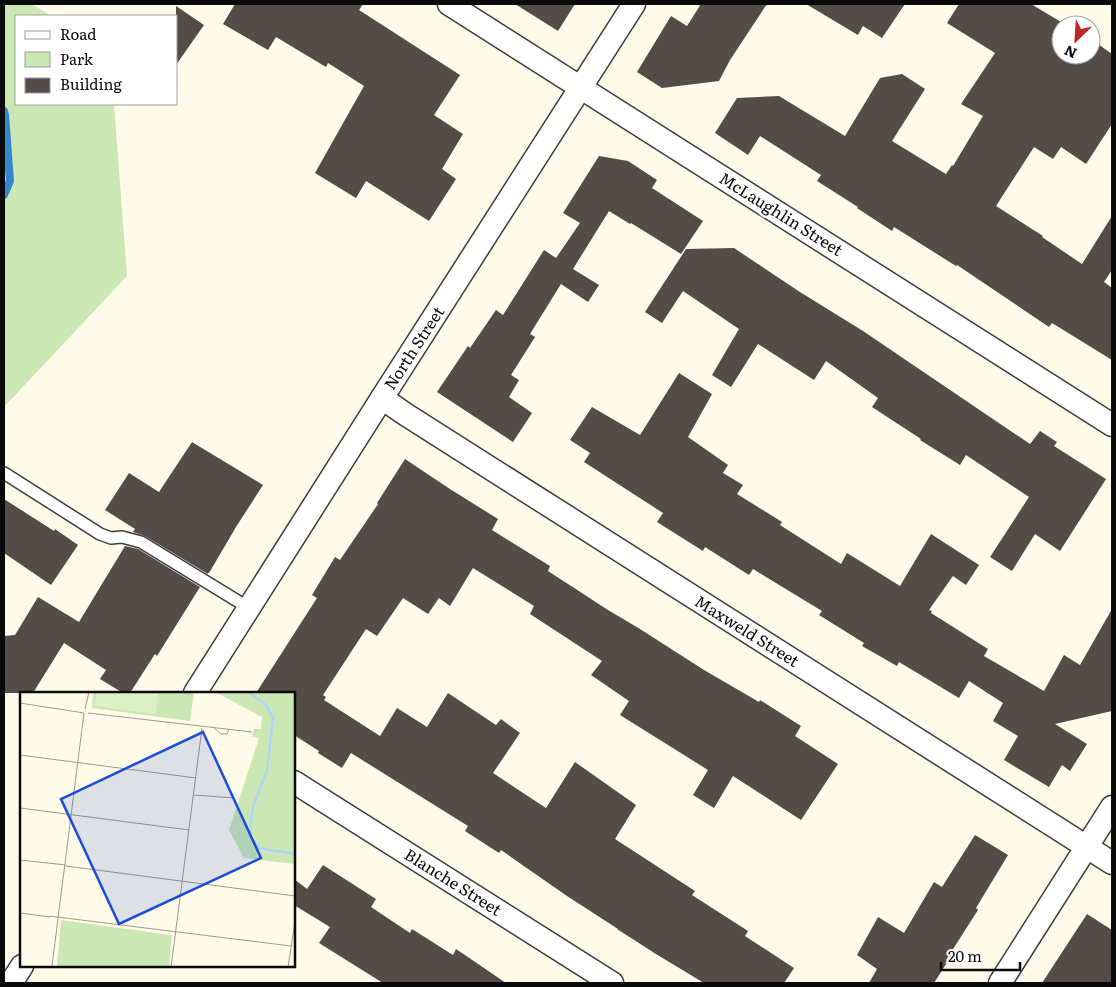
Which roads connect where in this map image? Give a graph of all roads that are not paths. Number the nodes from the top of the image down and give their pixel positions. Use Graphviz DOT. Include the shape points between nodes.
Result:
graph roads {
  1 [pos="449,4"];
  2 [pos="634,4"];
  3 [pos="581,88"];
  4 [pos="382,398"];
  5 [pos="1112,424"];
  6 [pos="4,473"];
  7 [pos="249,608"];
  8 [pos="196,692"];
  9 [pos="295,783"];
  10 [pos="1112,807"];
  11 [pos="1087,847"];
  12 [pos="1112,863"];
  13 [pos="21,967"];
  14 [pos="11,983"];
  15 [pos="612,983"];
  16 [pos="1000,983"];
  1 -- 3 [label="street, McLaughlin Street"];
  2 -- 3 [label="street, North Street"];
  3 -- 4 [label="street, North Street"];
  3 -- 5 [label="street, McLaughlin Street"];
  4 -- 7 [label="street, North Street"];
  4 -- 11 [label="street, Maxweld Street"];
  6 -- 7 [label="lane" via="100,534 141,542"];
  7 -- 8 [label="street, North Street"];
  9 -- 15 [label="street, Blanche Street"];
  10 -- 11 [label="street"];
  11 -- 12 [label="street, Maxweld Street"];
  11 -- 16 [label="street"];
  13 -- 14 [label="street"];
}
